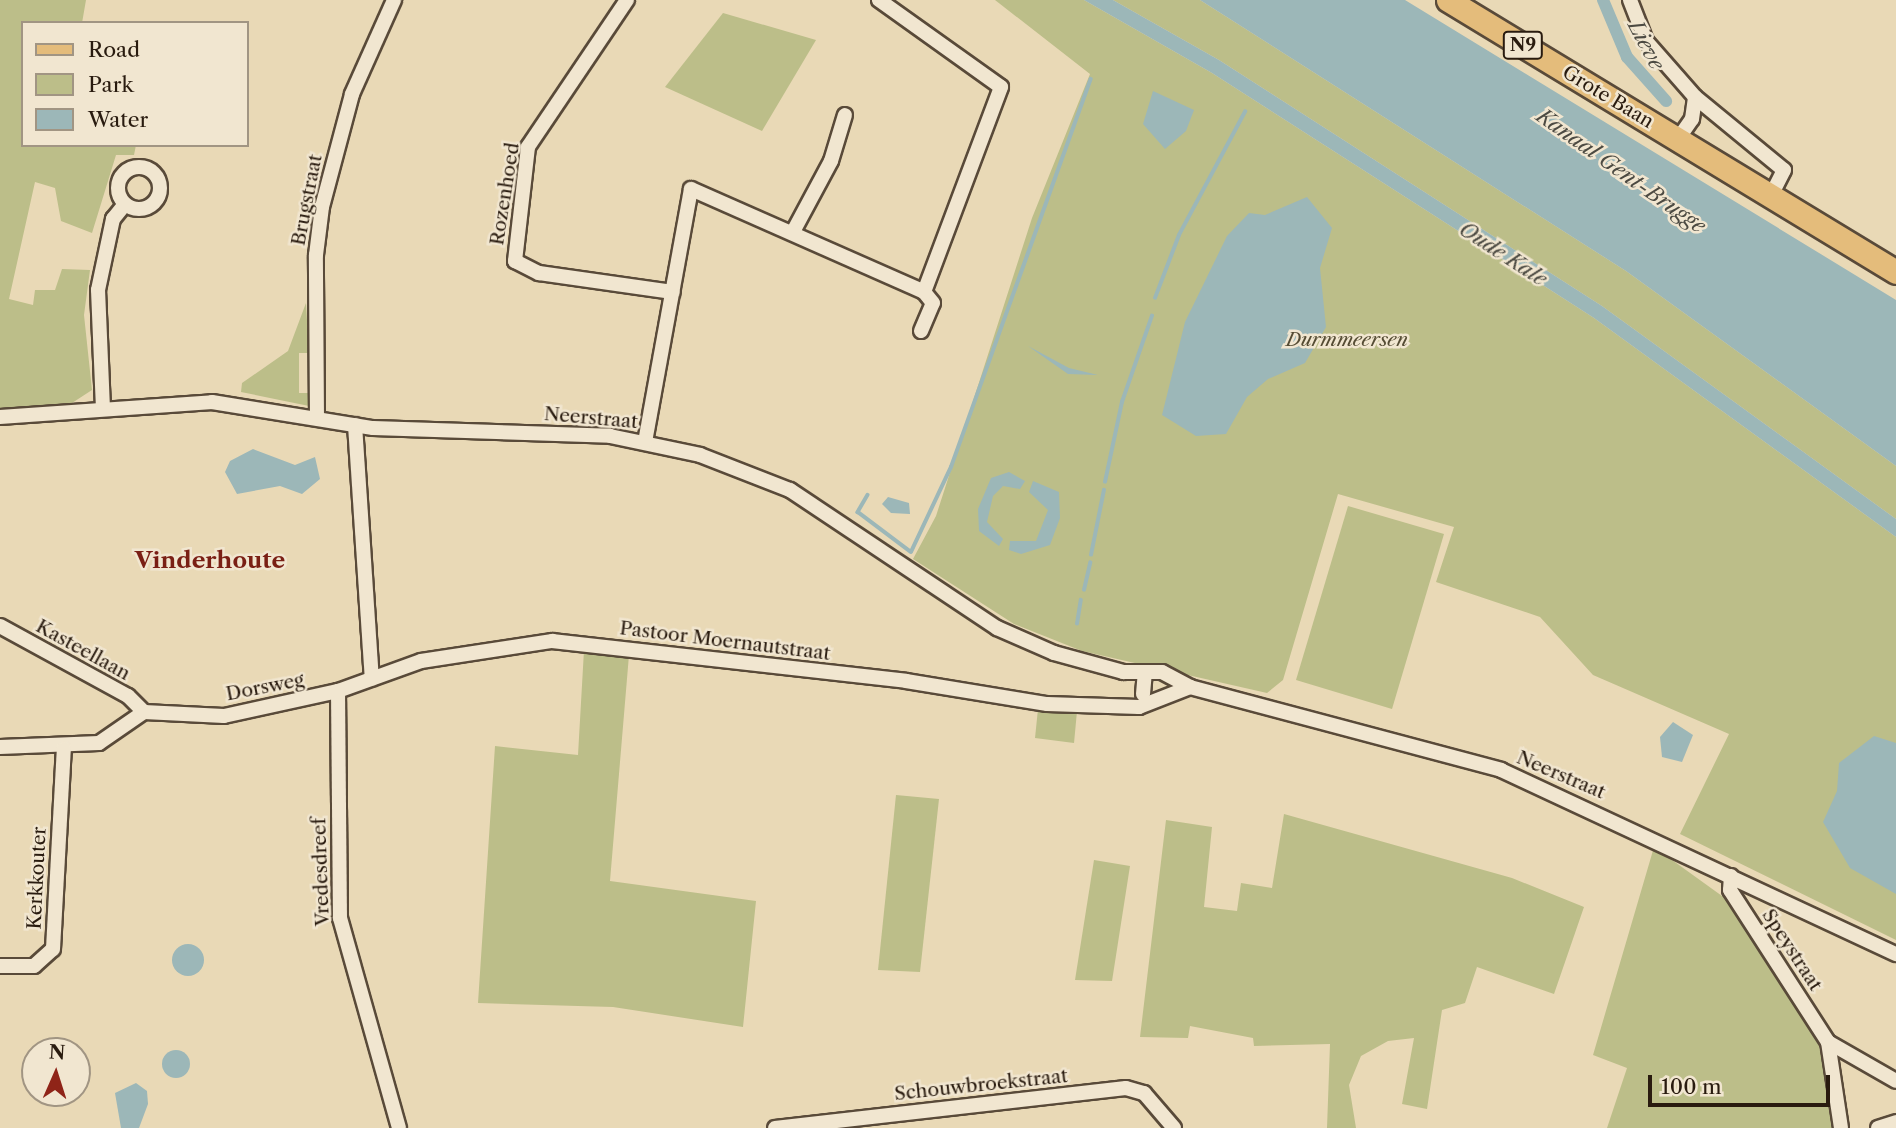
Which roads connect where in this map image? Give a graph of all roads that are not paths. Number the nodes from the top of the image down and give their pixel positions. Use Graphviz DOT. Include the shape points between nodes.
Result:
graph roads {
  1 [pos="394,0"];
  2 [pos="627,0"];
  3 [pos="879,0"];
  4 [pos="1448,0"];
  5 [pos="1630,0"];
  6 [pos="1695,97"];
  7 [pos="845,115"];
  8 [pos="1669,134"];
  9 [pos="1770,197"];
  10 [pos="125,204"];
  11 [pos="794,230"];
  12 [pos="1896,272"];
  13 [pos="673,292"];
  14 [pos="924,292"];
  15 [pos="921,331"];
  16 [pos="103,410"];
  17 [pos="0,417"];
  18 [pos="317,418"];
  19 [pos="355,425"];
  20 [pos="645,442"];
  21 [pos="0,626"];
  22 [pos="372,678"];
  23 [pos="1170,686"];
  24 [pos="1146,688"];
  25 [pos="338,691"];
  26 [pos="145,712"];
  27 [pos="0,747"];
  28 [pos="64,748"];
  29 [pos="1731,876"];
  30 [pos="1896,954"];
  31 [pos="0,966"];
  32 [pos="1828,1042"];
  33 [pos="1896,1081"];
  34 [pos="1896,1122"];
  35 [pos="399,1128"];
  36 [pos="775,1128"];
  37 [pos="1174,1128"];
  38 [pos="1841,1128"];
  39 [pos="1878,1128"];
  1 -- 18 [label="street, Brugstraat" via="352,94 322,207 316,255"];
  2 -- 13 [label="street, Rozenhoed" via="528,147 515,261 539,273"];
  3 -- 14 [label="street" via="1000,87"];
  4 -- 8 [label="main road, Grote Baan / N9"];
  5 -- 6 [label="street" via="1646,41"];
  6 -- 8 [label="street" via="1692,119"];
  6 -- 9 [label="street" via="1784,170"];
  7 -- 11 [label="street" via="831,161"];
  8 -- 9 [label="main road, N9"];
  9 -- 12 [label="main road, N9"];
  10 -- 16 [label="street" via="113,219 98,290"];
  11 -- 13 [label="street" via="691,189"];
  11 -- 14 [label="street"];
  13 -- 20 [label="street"];
  14 -- 15 [label="street" via="933,303"];
  16 -- 17 [label="street, Neerstraat"];
  16 -- 18 [label="street, Neerstraat" via="212,402"];
  18 -- 19 [label="street, Neerstraat"];
  19 -- 20 [label="street, Neerstraat"];
  19 -- 22 [label="street"];
  20 -- 24 [label="street, Neerstraat" via="790,490 997,628 1124,673"];
  21 -- 26 [label="street, Kasteellaan" via="117,690"];
  22 -- 24 [label="street, Pastoor Moernautstraat" via="463,652 552,641 1113,709"];
  22 -- 25 [label="street, Pastoor Moernautstraat"];
  23 -- 24 [label="street, Neerstraat"];
  23 -- 24 [label="street, Neerstraat"];
  23 -- 29 [label="street, Neerstraat" via="1190,687 1501,770"];
  25 -- 26 [label="street, Dorsweg" via="224,716"];
  25 -- 35 [label="street, Vredesdreef" via="340,918"];
  26 -- 28 [label="street" via="110,740"];
  27 -- 28 [label="street"];
  28 -- 31 [label="street, Kerkkouter" via="53,949 34,966"];
  29 -- 30 [label="street, Neerstraat"];
  29 -- 32 [label="street, Speystraat" via="1730,890"];
  32 -- 33 [label="street, Speystraat"];
  32 -- 38 [label="street, Speystraat"];
  34 -- 39 [label="street"];
  36 -- 37 [label="street, Schouwbroekstraat" via="1126,1088 1144,1093"];
}
